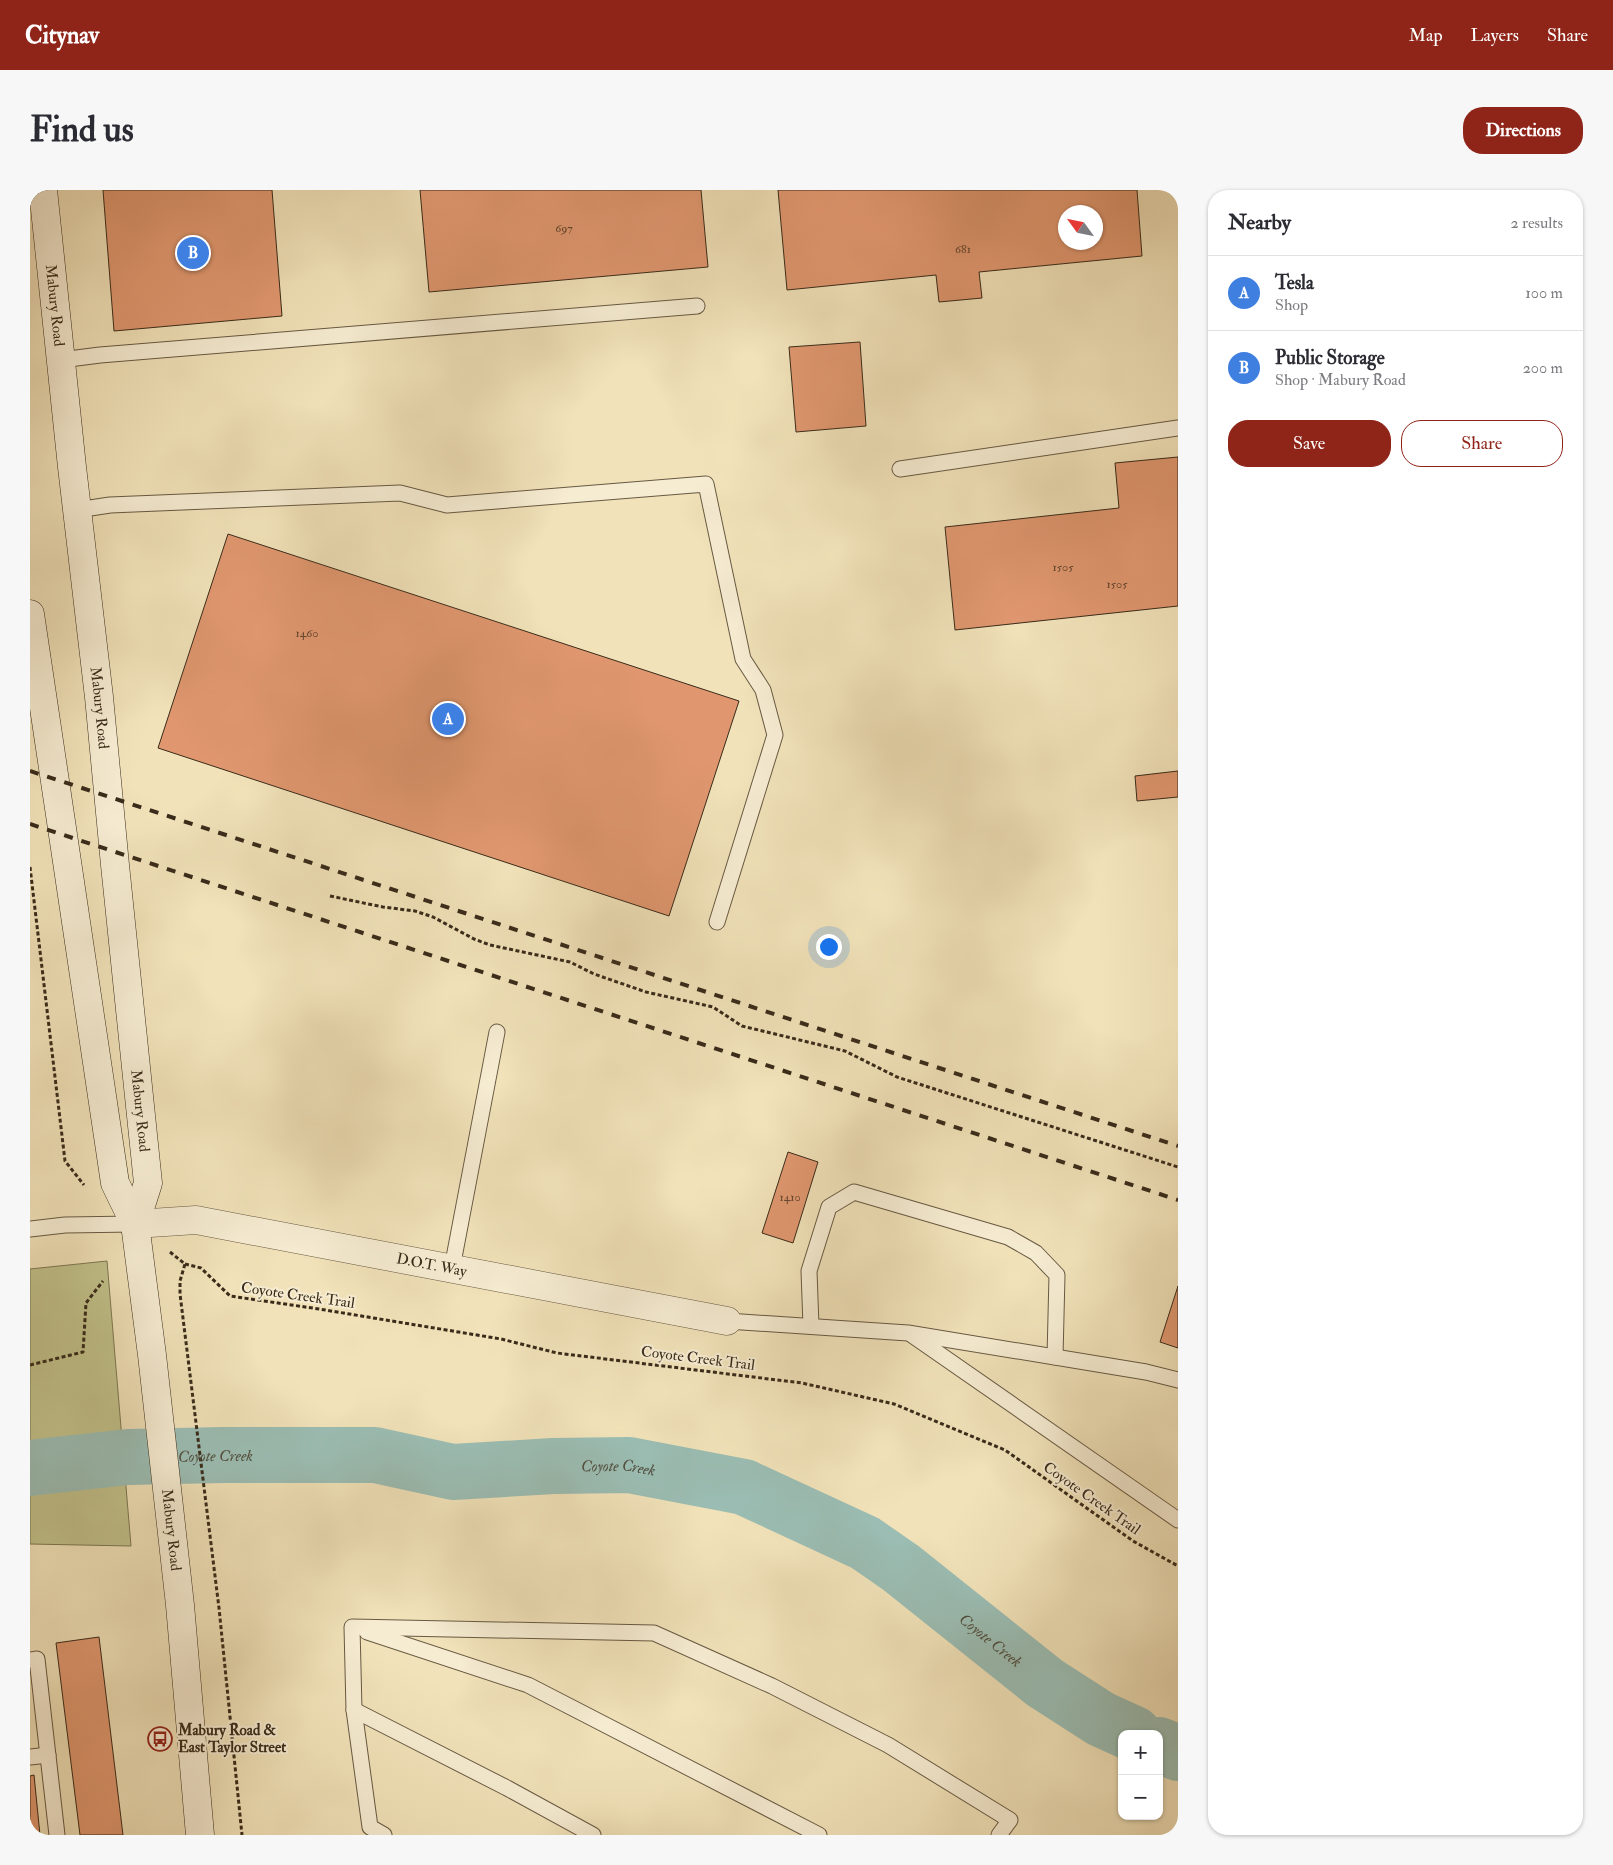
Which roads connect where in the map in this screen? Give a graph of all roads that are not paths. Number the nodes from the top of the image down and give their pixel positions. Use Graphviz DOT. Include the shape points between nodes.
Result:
graph roads {
  1 [pos="43,190"];
  2 [pos="697,306"];
  3 [pos="61,360"];
  4 [pos="1178,428"];
  5 [pos="900,469"];
  6 [pos="77,510"];
  7 [pos="30,614"];
  8 [pos="717,922"];
  9 [pos="497,1032"];
  10 [pos="135,1224"];
  11 [pos="30,1229"];
  12 [pos="452,1268"];
  13 [pos="727,1321"];
  14 [pos="811,1326"];
  15 [pos="908,1333"];
  16 [pos="1055,1357"];
  17 [pos="1178,1380"];
  18 [pos="1178,1520"];
  19 [pos="352,1627"];
  20 [pos="30,1660"];
  21 [pos="354,1710"];
  22 [pos="48,1755"];
  23 [pos="30,1757"];
  24 [pos="370,1831"];
  25 [pos="57,1835"];
  26 [pos="200,1835"];
  27 [pos="384,1835"];
  28 [pos="593,1835"];
  29 [pos="819,1835"];
  30 [pos="999,1835"];
  1 -- 3 [label="main road, Mabury Road"];
  2 -- 3 [label="lane"];
  3 -- 6 [label="main road, Mabury Road"];
  4 -- 5 [label="lane"];
  6 -- 8 [label="lane" via="110,505 400,493 447,505 706,484 743,659 763,690 775,735"];
  6 -- 10 [label="main road, Mabury Road" via="148,1183"];
  7 -- 10 [label="main road, Mabury Road" via="115,1183"];
  9 -- 12 [label="lane"];
  10 -- 11 [label="lane" via="65,1224"];
  10 -- 12 [label="main road, D.O.T. Way" via="196,1220"];
  10 -- 26 [label="main road, Mabury Road" via="180,1605"];
  12 -- 13 [label="main road, D.O.T. Way"];
  13 -- 14 [label="lane"];
  14 -- 15 [label="lane"];
  14 -- 16 [label="lane" via="809,1271 829,1207 854,1192 1008,1237 1036,1253 1057,1275"];
  15 -- 16 [label="lane"];
  15 -- 18 [label="lane"];
  16 -- 17 [label="lane"];
  19 -- 21 [label="lane"];
  19 -- 29 [label="lane" via="528,1686"];
  19 -- 30 [label="lane" via="654,1633 772,1686 888,1745 1010,1820"];
  20 -- 22 [label="lane" via="37,1659"];
  21 -- 24 [label="lane"];
  21 -- 28 [label="lane"];
  22 -- 23 [label="lane"];
  22 -- 25 [label="lane"];
  24 -- 27 [label="lane"];
}
